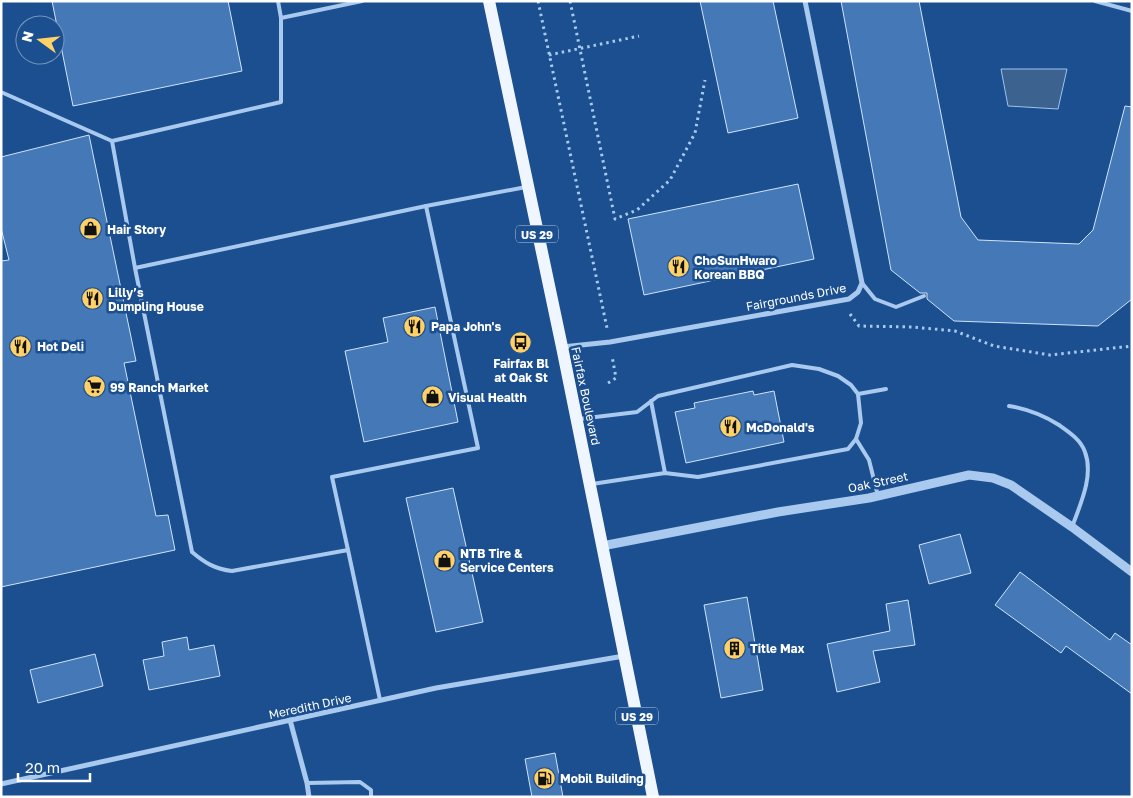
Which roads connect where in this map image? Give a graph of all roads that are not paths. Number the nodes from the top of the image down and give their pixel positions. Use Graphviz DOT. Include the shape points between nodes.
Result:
graph roads {
  1 [pos="278,1"];
  2 [pos="362,1"];
  3 [pos="489,1"];
  4 [pos="805,1"];
  5 [pos="1095,1"];
  6 [pos="1132,11"];
  7 [pos="281,18"];
  8 [pos="1,92"];
  9 [pos="112,141"];
  10 [pos="528,187"];
  11 [pos="426,206"];
  12 [pos="135,268"];
  13 [pos="862,283"];
  14 [pos="924,296"];
  15 [pos="562,348"];
  16 [pos="886,389"];
  17 [pos="858,394"];
  18 [pos="651,401"];
  19 [pos="1009,406"];
  20 [pos="576,419"];
  21 [pos="856,438"];
  22 [pos="665,473"];
  23 [pos="590,485"];
  24 [pos="878,496"];
  25 [pos="1072,527"];
  26 [pos="602,546"];
  27 [pos="348,550"];
  28 [pos="1132,572"];
  29 [pos="624,656"];
  30 [pos="380,700"];
  31 [pos="290,720"];
  32 [pos="307,783"];
  33 [pos="1,784"];
  34 [pos="309,797"];
  35 [pos="371,797"];
  36 [pos="653,797"];
  1 -- 7 [label="lane"];
  2 -- 7 [label="lane"];
  3 -- 10 [label="main road, Fairfax Boulevard / US 29"];
  4 -- 13 [label="street, Fairgrounds Drive"];
  5 -- 6 [label="lane"];
  7 -- 9 [label="lane" via="281,102"];
  8 -- 9 [label="lane"];
  9 -- 12 [label="lane"];
  10 -- 11 [label="lane"];
  10 -- 15 [label="main road, Fairfax Boulevard / US 29"];
  11 -- 12 [label="lane"];
  11 -- 27 [label="lane" via="478,448 332,477"];
  12 -- 27 [label="lane" via="192,552 219,570 232,571"];
  13 -- 14 [label="lane" via="875,299 896,307"];
  13 -- 15 [label="street, Fairgrounds Drive" via="858,292 849,299"];
  15 -- 20 [label="main road, Fairfax Boulevard / US 29"];
  16 -- 17 [label="lane"];
  17 -- 18 [label="lane" via="838,376 792,365 658,396"];
  17 -- 21 [label="lane" via="861,423"];
  18 -- 20 [label="lane" via="637,412"];
  18 -- 22 [label="lane"];
  19 -- 25 [label="lane" via="1045,416 1072,434 1085,452 1088,472"];
  20 -- 23 [label="main road, Fairfax Boulevard / US 29"];
  21 -- 22 [label="lane" via="848,449 698,477"];
  21 -- 24 [label="lane" via="869,460"];
  22 -- 23 [label="lane"];
  23 -- 26 [label="main road, Fairfax Boulevard / US 29"];
  24 -- 25 [label="street, Oak Street" via="969,475 987,476 1012,485"];
  24 -- 26 [label="street, Oak Street"];
  25 -- 28 [label="street, Oak Street"];
  26 -- 29 [label="main road, Fairfax Boulevard / US 29"];
  27 -- 30 [label="lane"];
  29 -- 30 [label="street, Meredith Drive"];
  29 -- 36 [label="main road, Fairfax Boulevard / US 29"];
  30 -- 31 [label="street, Meredith Drive"];
  31 -- 32 [label="street"];
  31 -- 33 [label="street, Meredith Drive"];
  32 -- 34 [label="street"];
  32 -- 35 [label="lane" via="360,782 371,790"];
}
